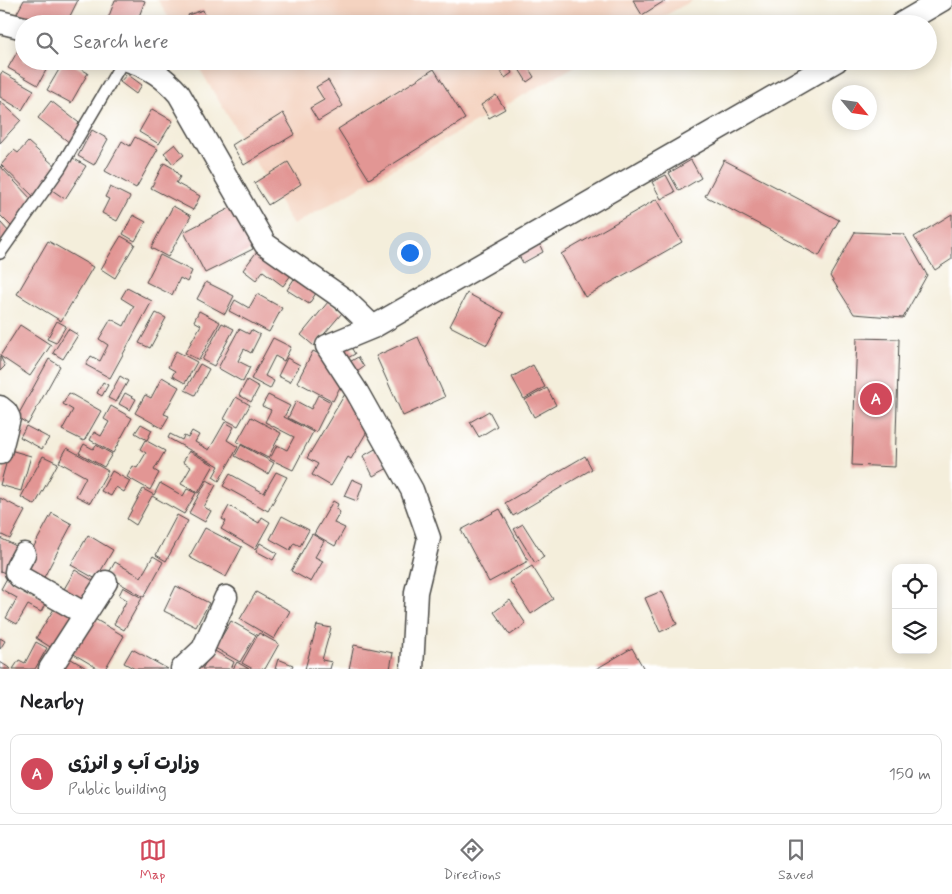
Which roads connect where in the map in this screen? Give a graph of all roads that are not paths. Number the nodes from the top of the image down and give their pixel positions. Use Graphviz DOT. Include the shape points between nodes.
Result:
graph roads {
  1 [pos="942,0"];
  2 [pos="916,15"];
  3 [pos="0,22"];
  4 [pos="15,26"];
  5 [pos="118,70"];
  6 [pos="150,70"];
  7 [pos="820,70"];
  8 [pos="0,252"];
  9 [pos="373,327"];
  10 [pos="0,407"];
  11 [pos="0,453"];
  12 [pos="24,554"];
  13 [pos="106,582"];
  14 [pos="226,596"];
  15 [pos="85,614"];
  16 [pos="50,669"];
  17 [pos="182,669"];
  18 [pos="412,669"];
  1 -- 2 [label="street"];
  3 -- 4 [label="street"];
  5 -- 8 [label="lane" via="60,168"];
  6 -- 9 [label="street" via="180,94 266,244 345,300"];
  7 -- 9 [label="street"];
  9 -- 18 [label="street" via="327,346 358,392 412,490 429,538 416,592"];
  10 -- 11 [label="street" via="9,418"];
  12 -- 15 [label="street" via="16,572 20,577"];
  13 -- 15 [label="street"];
  14 -- 17 [label="street" via="203,649"];
  15 -- 16 [label="street"];
}
